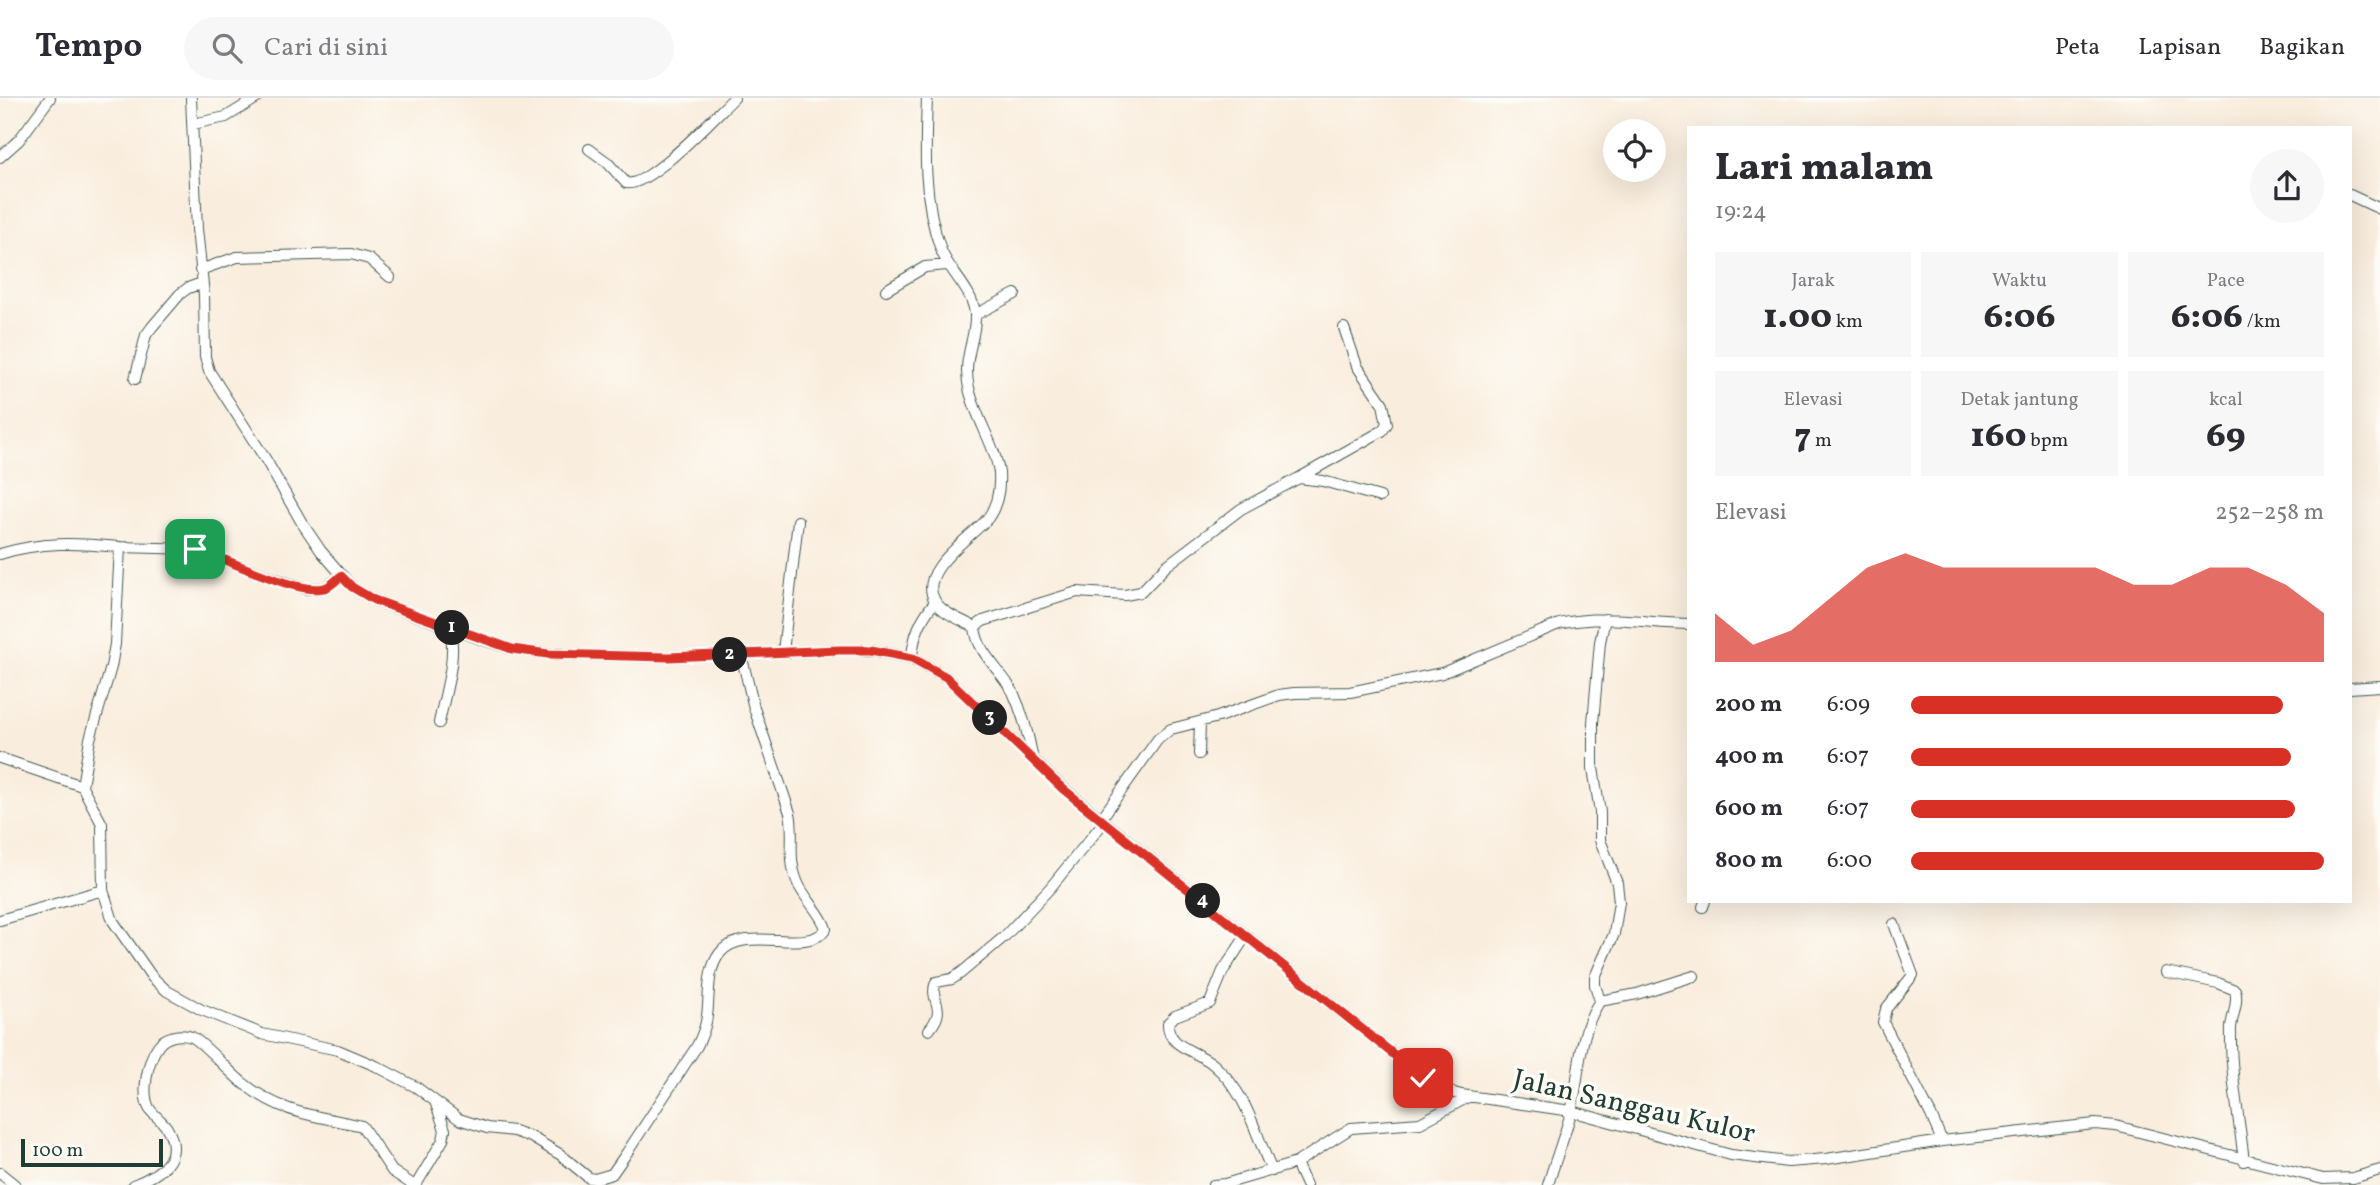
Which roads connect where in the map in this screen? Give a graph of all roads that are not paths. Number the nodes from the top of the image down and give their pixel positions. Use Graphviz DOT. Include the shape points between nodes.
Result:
graph roads {
  1 [pos="50,98"];
  2 [pos="191,98"];
  3 [pos="257,98"];
  4 [pos="734,98"];
  5 [pos="927,98"];
  6 [pos="193,124"];
  7 [pos="589,149"];
  8 [pos="0,157"];
  9 [pos="2352,196"];
  10 [pos="2380,209"];
  11 [pos="947,265"];
  12 [pos="200,270"];
  13 [pos="390,277"];
  14 [pos="202,284"];
  15 [pos="886,289"];
  16 [pos="1014,294"];
  17 [pos="975,315"];
  18 [pos="1344,328"];
  19 [pos="135,379"];
  20 [pos="1299,478"];
  21 [pos="1380,497"];
  22 [pos="798,521"];
  23 [pos="120,547"];
  24 [pos="0,554"];
  25 [pos="341,576"];
  26 [pos="935,602"];
  27 [pos="1605,619"];
  28 [pos="1687,624"];
  29 [pos="975,627"];
  30 [pos="450,628"];
  31 [pos="783,652"];
  32 [pos="741,654"];
  33 [pos="912,658"];
  34 [pos="2380,686"];
  35 [pos="2352,688"];
  36 [pos="1200,722"];
  37 [pos="439,723"];
  38 [pos="1199,754"];
  39 [pos="0,758"];
  40 [pos="1033,760"];
  41 [pos="82,786"];
  42 [pos="1102,821"];
  43 [pos="103,890"];
  44 [pos="0,920"];
  45 [pos="1894,924"];
  46 [pos="1246,936"];
  47 [pos="2166,972"];
  48 [pos="1694,975"];
  49 [pos="1600,1001"];
  50 [pos="929,1030"];
  51 [pos="1470,1096"];
  52 [pos="436,1102"];
  53 [pos="1571,1111"];
  54 [pos="1942,1141"];
  55 [pos="2244,1161"];
  56 [pos="1296,1163"];
  57 [pos="2380,1170"];
  58 [pos="1272,1171"];
  59 [pos="0,1173"];
  60 [pos="419,1179"];
  61 [pos="2327,1181"];
  62 [pos="12,1184"];
  63 [pos="133,1185"];
  64 [pos="1213,1185"];
  65 [pos="1306,1185"];
  66 [pos="1548,1185"];
  1 -- 8 [label="street" via="19,140"];
  2 -- 6 [label="street, Jalan Sanggau Kulor"];
  3 -- 6 [label="street" via="226,117"];
  4 -- 7 [label="street" via="680,151 638,183 626,183"];
  5 -- 11 [label="street" via="928,199"];
  6 -- 12 [label="street, Jalan Sanggau Kulor"];
  9 -- 10 [label="street"];
  11 -- 15 [label="street" via="925,267"];
  11 -- 17 [label="street" via="969,297"];
  12 -- 13 [label="street" via="237,257 351,254 369,260"];
  12 -- 14 [label="street, Jalan Sanggau Kulor"];
  14 -- 19 [label="street" via="180,294 146,335"];
  14 -- 25 [label="street, Jalan Sanggau Kulor" via="209,371 302,523"];
  16 -- 17 [label="street"];
  17 -- 26 [label="street" via="966,360 968,386 998,464 1000,486 988,517 934,573"];
  18 -- 20 [label="street" via="1357,366 1383,404 1387,424"];
  20 -- 21 [label="street"];
  20 -- 29 [label="street" via="1241,509 1175,559 1141,592 1077,592"];
  22 -- 31 [label="street"];
  23 -- 24 [label="street" via="50,543"];
  23 -- 25 [label="street" via="195,549 307,589 326,588"];
  23 -- 41 [label="street" via="115,644"];
  25 -- 30 [label="street, Jalan Sanggau Kulor" via="374,600"];
  26 -- 29 [label="street"];
  26 -- 33 [label="street" via="923,615"];
  27 -- 28 [label="street"];
  27 -- 36 [label="street" via="1559,624 1442,673 1350,692 1279,695"];
  27 -- 49 [label="street" via="1593,768 1600,840 1618,883 1619,902 1614,934 1595,977"];
  29 -- 40 [label="street" via="978,642 1012,691 1028,731"];
  30 -- 32 [label="street, Jalan Sanggau Kulor" via="512,649 548,654"];
  30 -- 37 [label="street" via="454,643"];
  31 -- 32 [label="street, Jalan Sanggau Kulor"];
  31 -- 33 [label="street, Jalan Sanggau Kulor" via="871,650"];
  32 -- 52 [label="street" via="790,814 790,853 797,881 825,932 792,941 738,940 719,954 711,974 704,1033 612,1174 589,1178 531,1137 469,1123"];
  33 -- 40 [label="street, Jalan Sanggau Kulor" via="946,677"];
  34 -- 35 [label="street"];
  36 -- 38 [label="street"];
  36 -- 42 [label="street" via="1163,734"];
  39 -- 41 [label="street"];
  40 -- 42 [label="street, Jalan Sanggau Kulor"];
  41 -- 43 [label="street" via="102,824"];
  42 -- 46 [label="street, Jalan Sanggau Kulor"];
  42 -- 50 [label="street" via="1050,888 997,944 952,979 936,982 939,1012"];
  43 -- 44 [label="street"];
  43 -- 52 [label="street" via="123,937 167,991 262,1034 348,1054 400,1077"];
  45 -- 54 [label="street" via="1913,975 1886,1009 1883,1022"];
  46 -- 51 [label="street, Jalan Sanggau Kulor" via="1423,1078 1444,1090"];
  46 -- 58 [label="street" via="1223,971 1210,1003 1175,1016 1168,1030 1184,1048 1213,1063 1239,1093"];
  47 -- 55 [label="street" via="2235,990 2231,1045"];
  48 -- 49 [label="street"];
  49 -- 53 [label="street" via="1588,1029"];
  51 -- 53 [label="street, Jalan Sanggau Kulor"];
  51 -- 56 [label="street" via="1420,1123 1351,1128"];
  52 -- 60 [label="street" via="445,1130 443,1140"];
  53 -- 54 [label="street, Jalan Sanggau Kulor" via="1731,1155 1770,1161 1805,1161"];
  53 -- 66 [label="street"];
  54 -- 55 [label="street, Jalan Sanggau Kulor" via="2095,1124"];
  55 -- 61 [label="street, Jalan Sanggau Kulor"];
  56 -- 58 [label="street"];
  56 -- 65 [label="street"];
  57 -- 61 [label="street, Jalan Sanggau Kulor"];
  58 -- 64 [label="street"];
  59 -- 62 [label="street"];
  60 -- 63 [label="street" via="392,1171 362,1126 284,1108 243,1083 194,1038 175,1035 159,1044 146,1092 150,1110 167,1127 173,1155 152,1178"];
}
